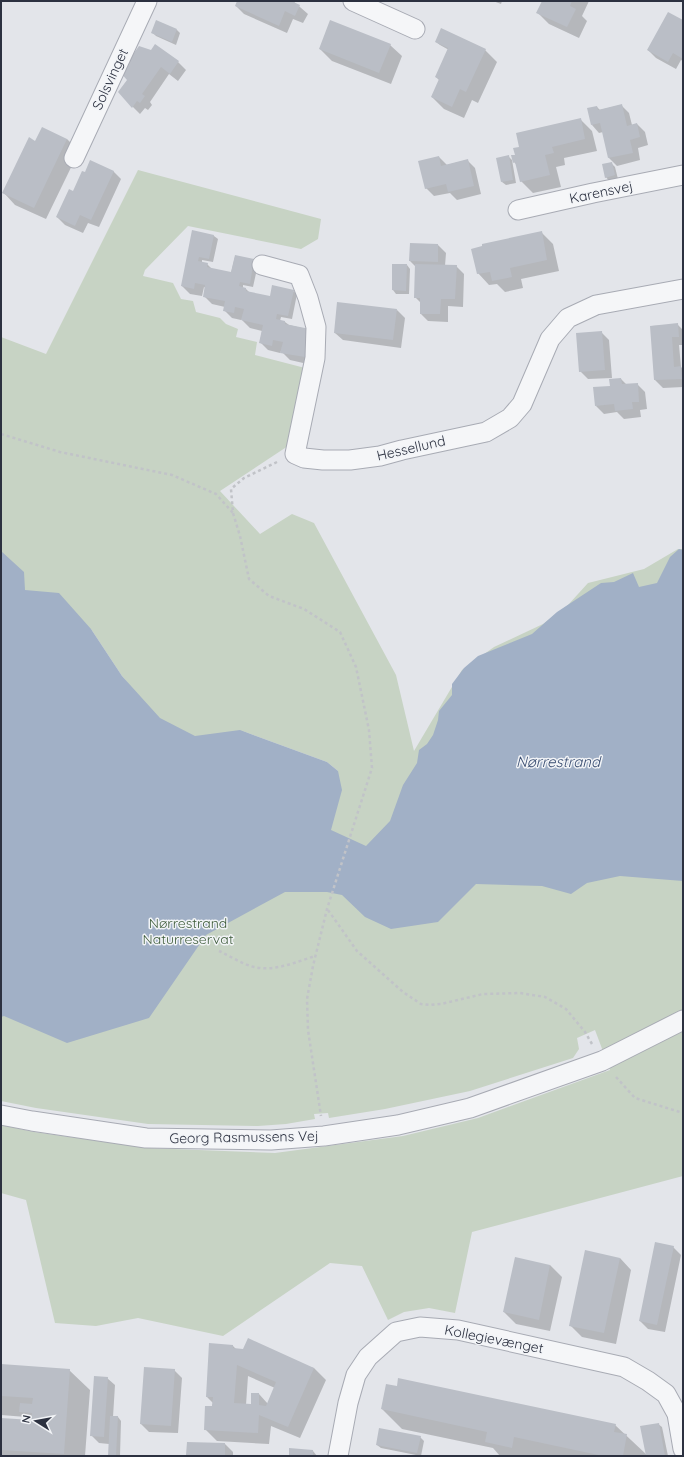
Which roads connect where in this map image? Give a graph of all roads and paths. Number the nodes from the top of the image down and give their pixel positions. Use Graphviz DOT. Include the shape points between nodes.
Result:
graph roads {
  1 [pos="147,1"];
  2 [pos="353,1"];
  3 [pos="415,29"];
  4 [pos="74,158"];
  5 [pos="683,175"];
  6 [pos="518,210"];
  7 [pos="262,265"];
  8 [pos="683,289"];
  9 [pos="1,434"];
  10 [pos="295,454"];
  11 [pos="233,513"];
  12 [pos="327,910"];
  13 [pos="219,951"];
  14 [pos="316,956"];
  15 [pos="683,1020"];
  16 [pos="602,1061"];
  17 [pos="683,1113"];
  18 [pos="1,1115"];
  19 [pos="324,1136"];
  20 [pos="683,1449"];
  21 [pos="338,1456"];
  1 -- 4 [label="street, Solsvinget"];
  2 -- 3 [label="street"];
  5 -- 6 [label="street, Karensvej"];
  7 -- 10 [label="street" via="298,275 316,327 315,358"];
  8 -- 10 [label="street, Hessellund" via="596,305 568,318 550,340 522,404 510,418 486,432 380,456 350,460 304,458"];
  9 -- 11 [label="path" via="60,452 172,475 216,494"];
  10 -- 11 [label="path" via="244,478 231,490"];
  11 -- 12 [label="path" via="249,580 269,596 304,609 340,632 356,668 369,730 372,768"];
  12 -- 14 [label="path"];
  12 -- 16 [label="path" via="357,951 403,992 421,1004 441,1004 483,994 520,993 546,997 566,1009 585,1032"];
  13 -- 14 [label="path" via="264,969"];
  14 -- 19 [label="path" via="307,999 308,1030"];
  15 -- 16 [label="street, Georg Rasmussens Vej"];
  16 -- 17 [label="path" via="635,1098"];
  16 -- 19 [label="street, Georg Rasmussens Vej" via="470,1108 398,1125"];
  18 -- 19 [label="street, Georg Rasmussens Vej" via="146,1138 271,1140"];
  20 -- 21 [label="street, Kollegievænget" via="677,1414 666,1394 624,1367 458,1330 420,1327 396,1332 368,1357 356,1375"];
}
